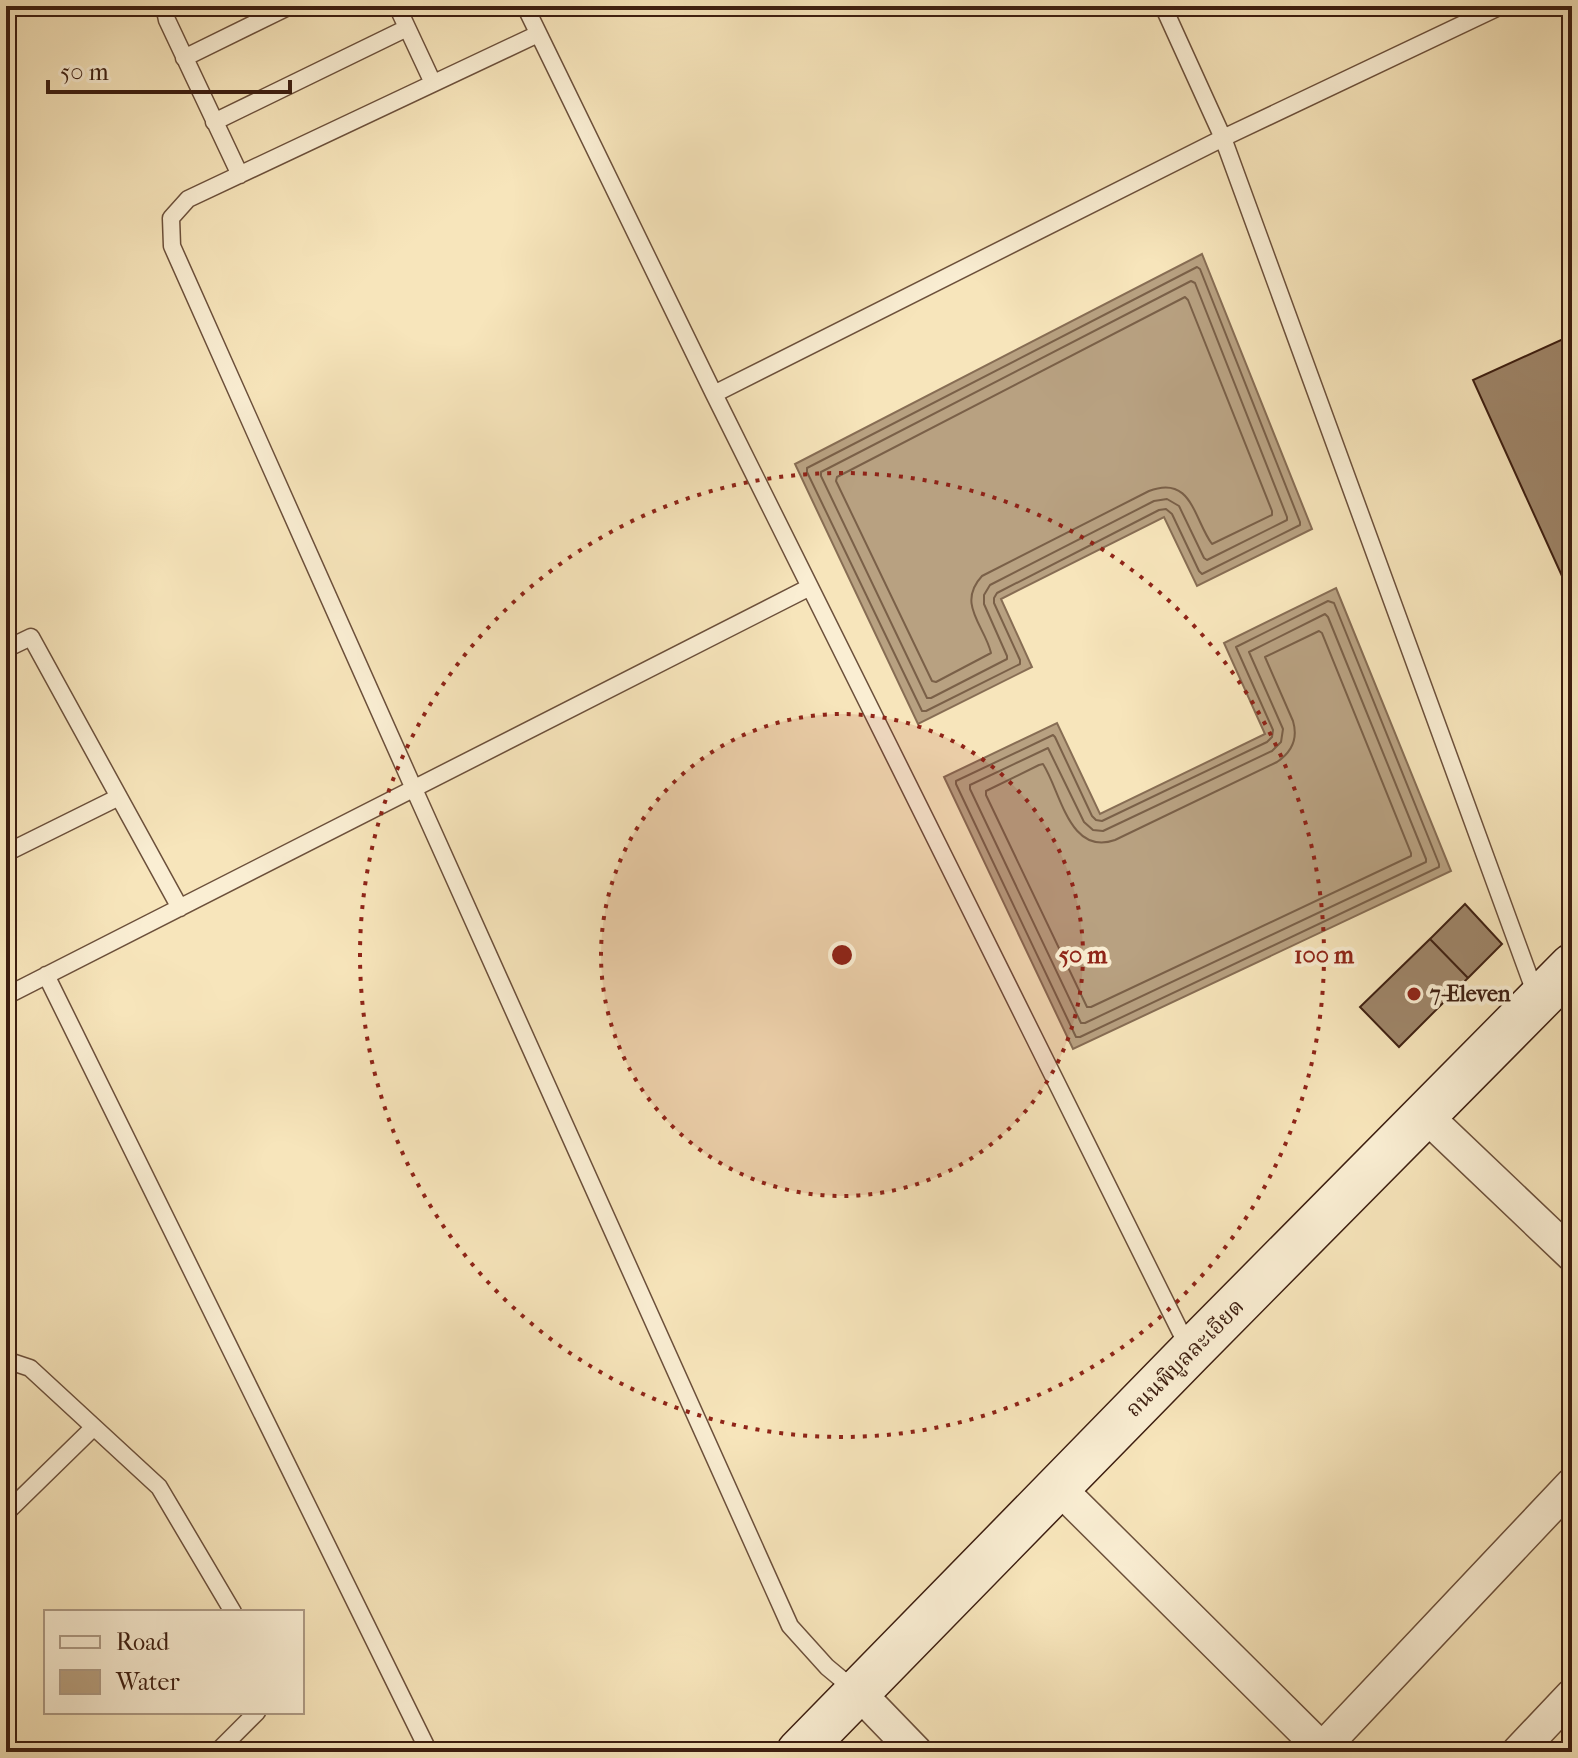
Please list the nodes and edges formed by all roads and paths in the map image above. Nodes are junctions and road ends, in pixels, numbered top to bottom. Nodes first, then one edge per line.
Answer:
1 (164, 6) edge
2 (290, 6) edge
3 (397, 6) edge
4 (525, 6) edge
5 (1163, 6) edge
6 (1501, 6) edge
7 (407, 28) junction
8 (538, 34) junction
9 (184, 58) junction
10 (433, 83) junction
11 (214, 122) junction
12 (1223, 138) junction
13 (240, 175) junction
14 (714, 394) junction
15 (810, 587) junction
16 (6, 649) edge
17 (414, 789) junction
18 (119, 797) junction
19 (6, 853) edge
20 (180, 908) junction
21 (1572, 966) edge
22 (46, 975) junction
23 (6, 996) edge
24 (1538, 1001) junction
25 (1425, 1115) junction
26 (1572, 1255) edge
27 (1190, 1352) junction
28 (6, 1360) edge
29 (94, 1427) junction
30 (1572, 1484) edge
31 (1058, 1487) junction
32 (6, 1513) edge
33 (232, 1610) edge
34 (858, 1692) junction
35 (1572, 1695) edge
36 (255, 1714) edge
37 (1320, 1750) edge
38 (217, 1752) edge
39 (429, 1752) edge
40 (799, 1752) edge
41 (916, 1752) edge
42 (1518, 1752) edge

1 - 9 lane
2 - 9 lane
3 - 7 lane
4 - 8 lane
5 - 12 lane
6 - 12 lane
7 - 10 lane
7 - 11 lane
8 - 10 lane
8 - 14 lane
9 - 11 lane
10 - 13 lane
11 - 13 lane
12 - 14 lane
12 - 24 lane
13 - 17 lane
14 - 15 lane
15 - 17 lane
15 - 27 lane
16 - 18 lane
17 - 20 lane
17 - 34 lane
18 - 19 lane
18 - 20 lane
20 - 22 lane
21 - 24 street, ถนนพิบูลละเอียด
22 - 23 lane
22 - 39 lane
24 - 25 street, ถนนพิบูลละเอียด
25 - 26 street
25 - 27 street, ถนนพิบูลละเอียด
27 - 31 street, ถนนพิบูลละเอียด
28 - 29 lane
29 - 32 lane
29 - 33 lane
30 - 37 street
31 - 34 street, ถนนพิบูลละเอียด
31 - 37 street
34 - 40 street, ถนนพิบูลละเอียด
34 - 41 street
35 - 42 street
36 - 38 lane

